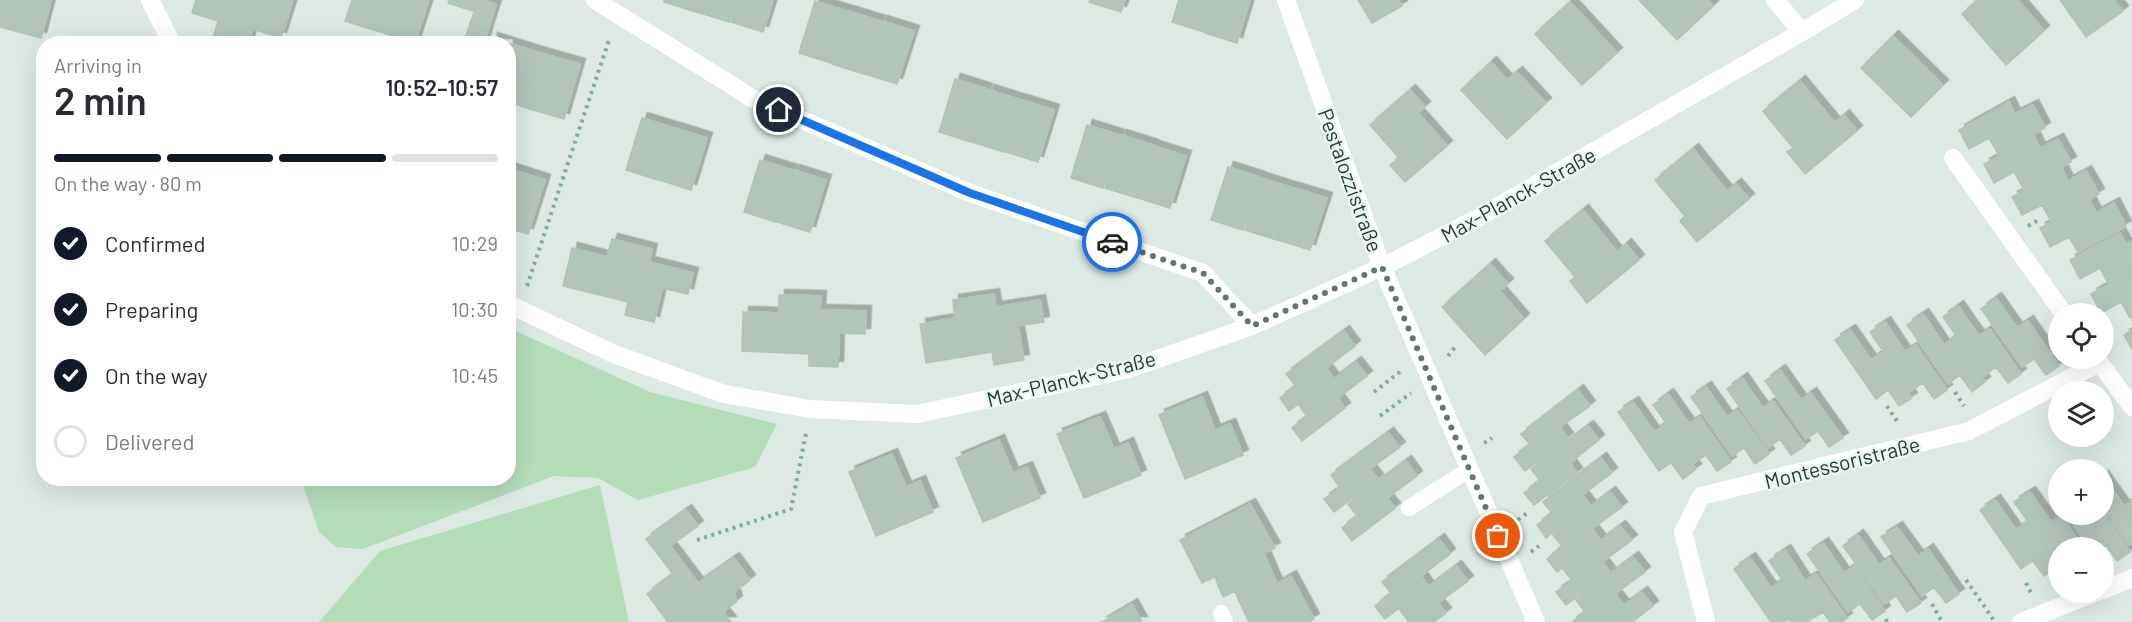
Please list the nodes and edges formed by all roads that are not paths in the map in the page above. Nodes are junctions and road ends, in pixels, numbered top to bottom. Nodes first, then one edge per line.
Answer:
1 (150, 0) edge
2 (595, 0) edge
3 (1286, 0) edge
4 (1775, 0) edge
5 (1855, 0) edge
6 (1802, 32) junction
7 (168, 36) edge
8 (1953, 158) dead end
9 (1382, 267) junction
10 (2056, 303) edge
11 (516, 308) edge
12 (1252, 326) junction
13 (2083, 369) edge
14 (2104, 369) edge
15 (2132, 407) edge
16 (1470, 469) junction
17 (1409, 508) dead end
18 (2132, 578) edge
19 (2114, 585) edge
20 (2069, 603) edge
21 (1536, 622) edge
22 (1706, 622) edge
23 (2021, 622) edge

1 - 7 street
2 - 12 street
3 - 9 street, Pestalozzistraße
4 - 6 street
5 - 6 street, Max-Planck-Straße
6 - 9 street, Max-Planck-Straße
8 - 10 street
9 - 12 street, Max-Planck-Straße
9 - 16 street, Pestalozzistraße
11 - 12 street, Max-Planck-Straße
13 - 22 street, Montessoristraße
14 - 15 street
16 - 17 lane
16 - 21 street, Pestalozzistraße
18 - 19 street
20 - 23 street

